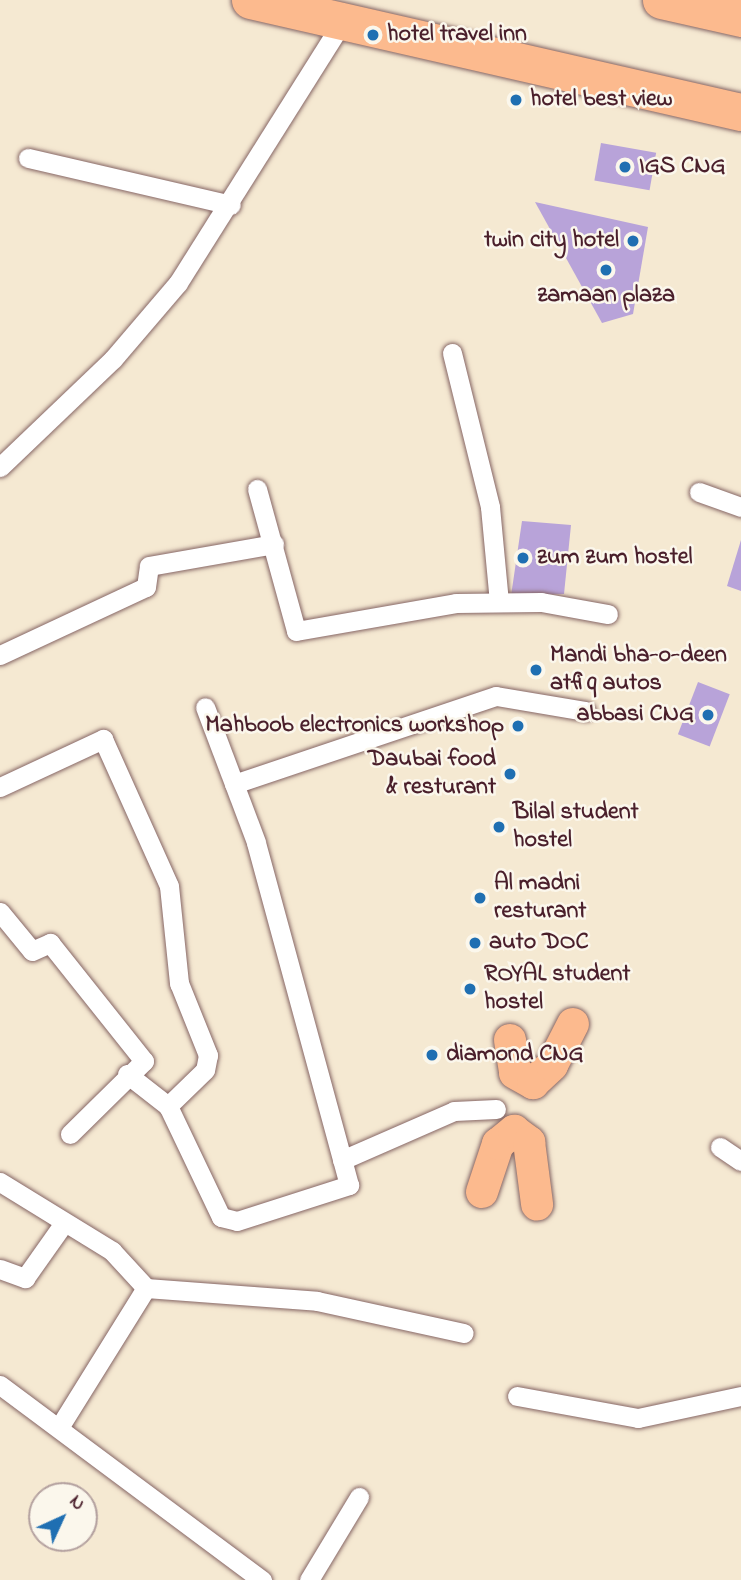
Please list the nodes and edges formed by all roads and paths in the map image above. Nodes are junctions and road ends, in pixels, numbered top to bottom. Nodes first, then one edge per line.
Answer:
1 (250, 0) edge
2 (661, 0) edge
3 (741, 18) edge
4 (344, 21) junction
5 (741, 112) edge
6 (27, 158) dead end
7 (231, 205) junction
8 (452, 353) dead end
9 (0, 467) edge
10 (257, 489) dead end
11 (699, 492) dead end
12 (741, 506) edge
13 (274, 544) junction
14 (499, 602) junction
15 (608, 614) dead end
16 (0, 655) edge
17 (205, 707) dead end
18 (586, 711) dead end
19 (234, 784) junction
20 (0, 787) edge
21 (0, 912) edge
22 (573, 1024) dead end
23 (510, 1040) dead end
24 (127, 1074) junction
25 (168, 1106) junction
26 (496, 1109) dead end
27 (69, 1134) dead end
28 (720, 1147) dead end
29 (342, 1160) junction
30 (741, 1161) edge
31 (0, 1182) edge
32 (482, 1192) dead end
33 (537, 1204) dead end
34 (64, 1223) junction
35 (0, 1269) edge
36 (146, 1288) junction
37 (464, 1333) dead end
38 (0, 1385) edge
39 (517, 1396) dead end
40 (741, 1396) edge
41 (60, 1426) junction
42 (359, 1497) dead end
43 (262, 1580) edge
44 (309, 1580) edge

1 - 4 highway
2 - 3 highway
4 - 5 highway
4 - 7 street
6 - 7 street
7 - 9 street
8 - 14 street
10 - 13 street
11 - 12 street
13 - 14 street
13 - 16 street
14 - 15 street
17 - 19 street
18 - 19 street
19 - 29 street
20 - 25 street
21 - 24 street
22 - 23 main road
24 - 25 street
24 - 27 street
25 - 29 street
26 - 29 street
28 - 30 street
31 - 34 street
32 - 33 main road
34 - 35 street
34 - 36 street
36 - 37 street
36 - 41 street
38 - 41 street
39 - 40 street
41 - 43 street
42 - 44 street

